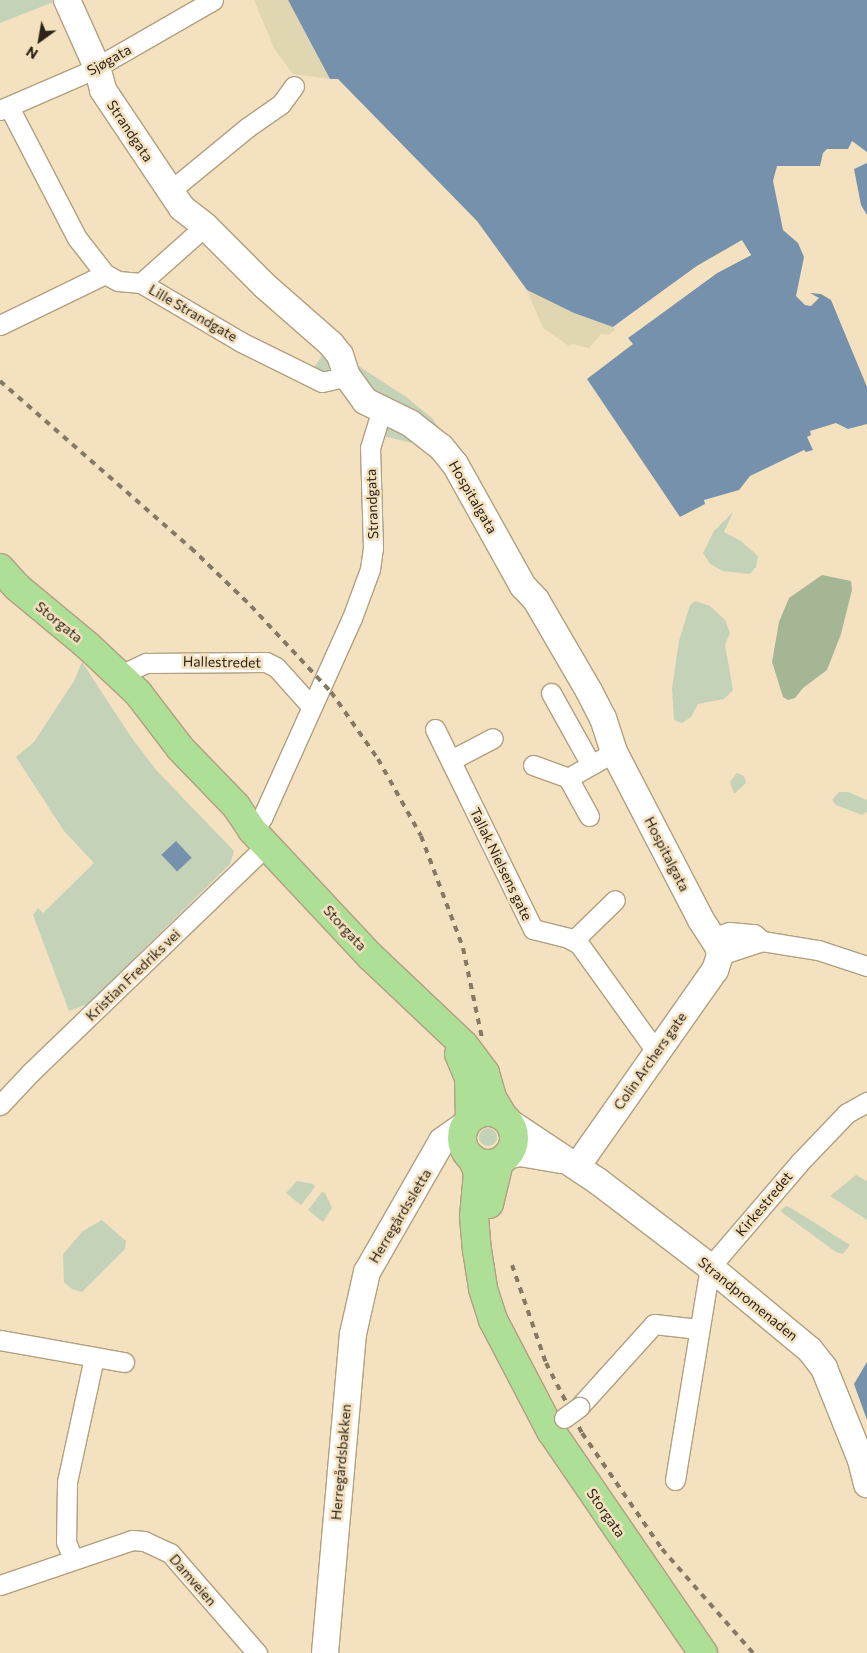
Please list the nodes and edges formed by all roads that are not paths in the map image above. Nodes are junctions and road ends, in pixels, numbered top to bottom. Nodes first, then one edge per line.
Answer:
1 (67, 0) edge
2 (213, 0) edge
3 (97, 67) junction
4 (294, 86) dead end
5 (4, 109) edge
6 (176, 187) junction
7 (205, 226) junction
8 (105, 274) junction
9 (141, 283) junction
10 (0, 325) edge
11 (334, 379) junction
12 (381, 411) junction
13 (0, 568) edge
14 (118, 676) junction
15 (551, 693) dead end
16 (311, 706) junction
17 (435, 729) dead end
18 (493, 738) dead end
19 (614, 752) junction
20 (451, 760) junction
21 (591, 764) junction
22 (533, 765) dead end
23 (568, 778) junction
24 (588, 816) dead end
25 (259, 838) junction
26 (615, 900) dead end
27 (574, 940) junction
28 (717, 946) junction
29 (867, 966) edge
30 (440, 1023) junction
31 (656, 1051) junction
32 (2, 1097) edge
33 (867, 1102) edge
34 (506, 1119) junction
35 (468, 1138) junction
36 (503, 1159) junction
37 (573, 1163) junction
38 (710, 1267) junction
39 (367, 1272) joint
40 (699, 1329) junction
41 (0, 1340) edge
42 (94, 1357) junction
43 (124, 1362) dead end
44 (518, 1368) junction
45 (567, 1415) dead end
46 (675, 1480) dead end
47 (867, 1484) edge
48 (73, 1559) junction
49 (0, 1585) edge
50 (257, 1653) edge
51 (325, 1653) edge
52 (703, 1653) edge

1 - 3 main road, Strandgata
2 - 3 street, Sjøgata
3 - 5 street, Sjøgata
3 - 6 main road, Strandgata
4 - 6 street
5 - 8 street
6 - 7 main road, Strandgata
7 - 9 street
7 - 11 main road, Strandgata
8 - 9 street, Lille Strandgate
8 - 10 street
9 - 11 street, Lille Strandgate
11 - 12 main road, Strandgata
12 - 16 street, Strandgata
12 - 19 main road, Hospitalgata
13 - 14 main road, Storgata
14 - 16 street, Hallestredet
14 - 25 main road, Storgata
15 - 21 street
16 - 25 street, Strandgata
17 - 20 street, Tallak Nielsens gate
18 - 20 street
19 - 21 street
19 - 28 main road, Hospitalgata
20 - 27 street, Tallak Nielsens gate
21 - 23 street
22 - 23 street
23 - 24 street
25 - 30 main road, Storgata
25 - 32 street, Kristian Fredriks vei
26 - 27 street
27 - 31 street
28 - 29 street
28 - 31 main road, Colin Archers gate
30 - 34 main road, Storgata
30 - 35 main road, Storgata
31 - 37 main road, Colin Archers gate
33 - 38 street, Kirkestredet
34 - 35 main road
34 - 36 main road
34 - 37 main road, Strandpromenaden
35 - 36 main road
35 - 39 main road, Herregårdssletta
35 - 44 main road, Storgata
36 - 37 main road, Strandpromenaden
36 - 44 main road, Storgata
37 - 38 main road, Strandpromenaden
38 - 40 street
38 - 47 main road, Strandpromenaden
39 - 51 main road, Herregårdsbakken
40 - 45 street
40 - 46 street
41 - 42 street
42 - 43 street
42 - 48 street
44 - 52 main road, Storgata
48 - 49 street, Damveien
48 - 50 street, Damveien

